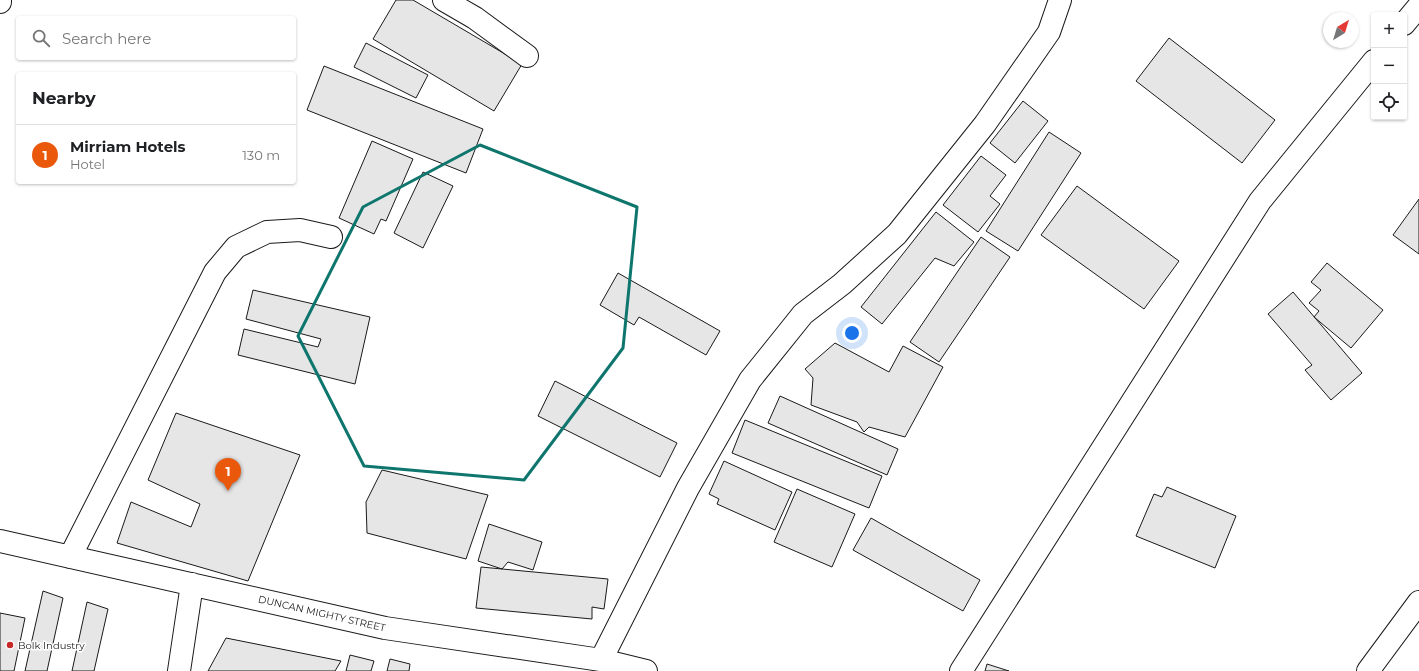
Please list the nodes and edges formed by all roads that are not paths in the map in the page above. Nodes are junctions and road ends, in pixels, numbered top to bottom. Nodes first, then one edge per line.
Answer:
1 (444, 0) edge
2 (1060, 0) edge
3 (1419, 6) edge
4 (1407, 20) edge
5 (527, 56) dead end
6 (1371, 65) edge
7 (330, 237) dead end
8 (0, 541) edge
9 (70, 557) junction
10 (192, 584) junction
11 (1419, 602) edge
12 (601, 660) junction
13 (179, 671) edge
14 (646, 671) edge
15 (961, 671) edge
16 (1368, 671) edge

1 - 5 street
2 - 12 street
3 - 4 street
6 - 15 street
7 - 9 street
8 - 9 street, DUNCAN MIGHTY STREET
9 - 10 street, DUNCAN MIGHTY STREET
10 - 12 street, DUNCAN MIGHTY STREET
10 - 13 street
11 - 16 street
12 - 14 street, DUNCAN MIGHTY STREET

